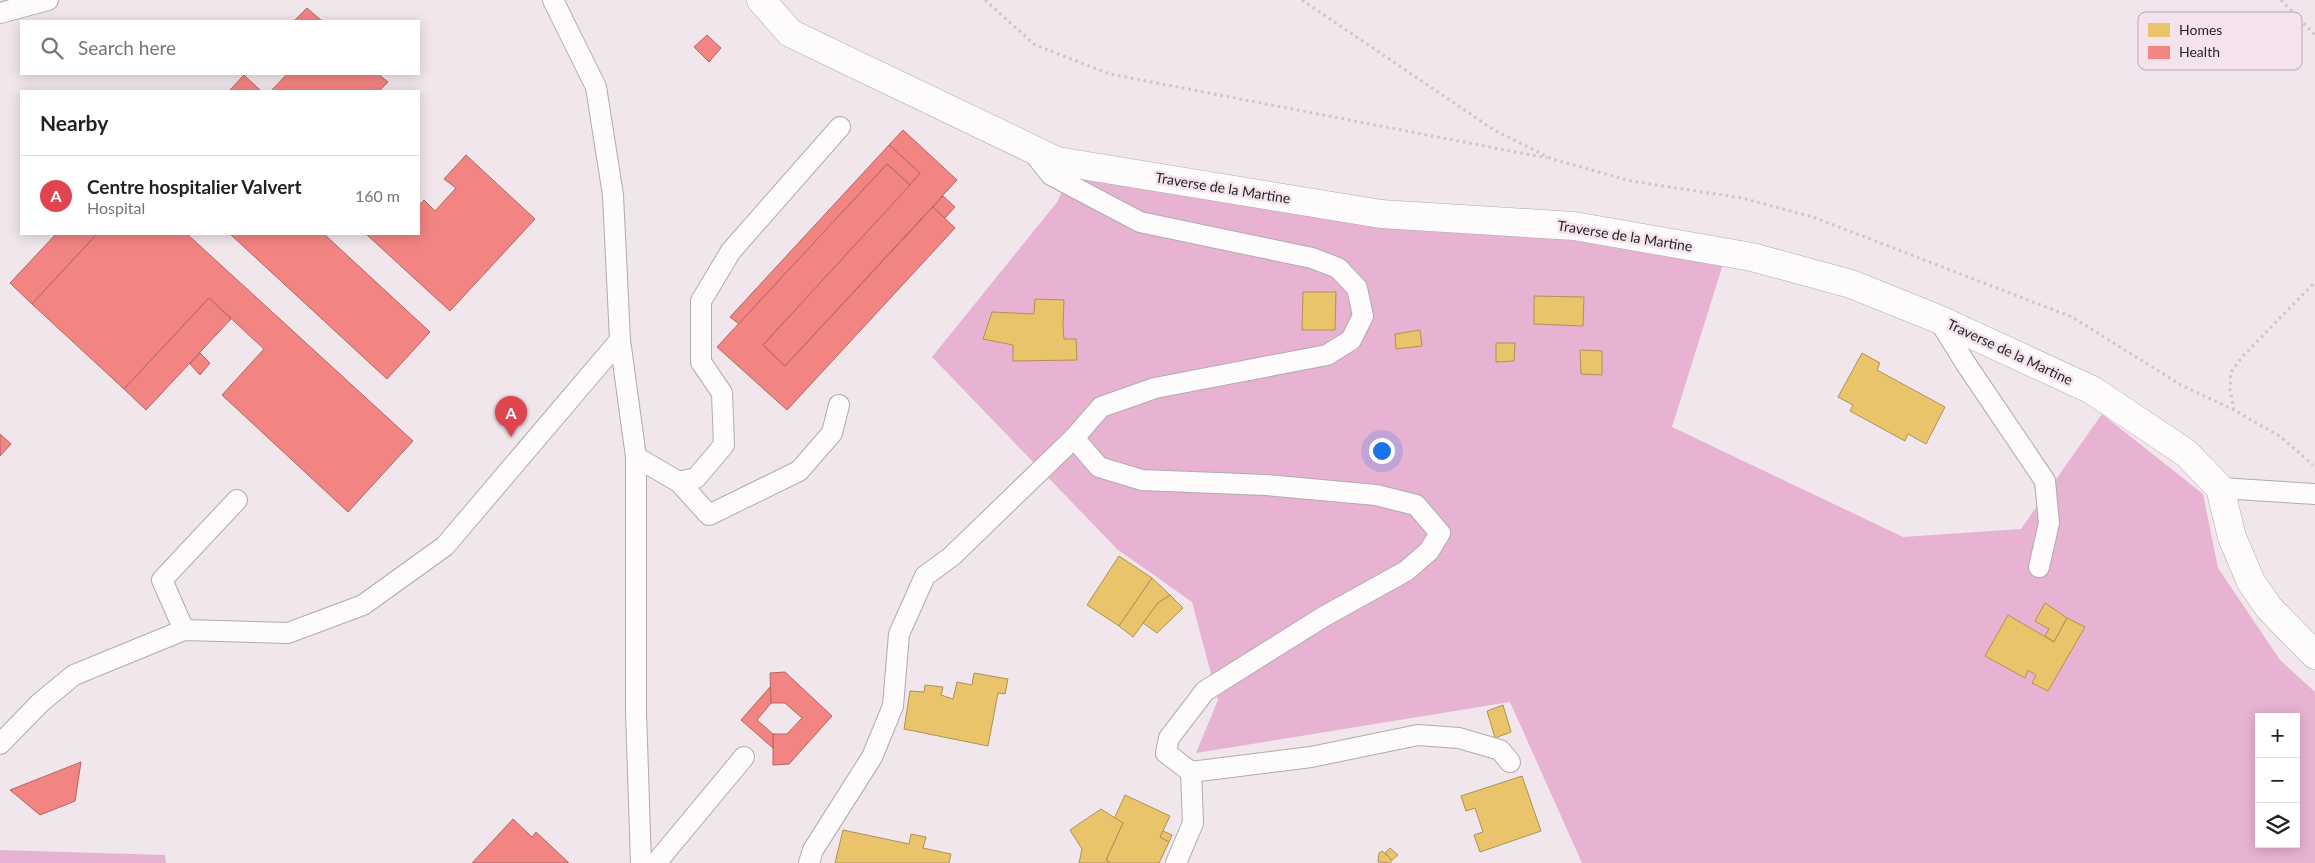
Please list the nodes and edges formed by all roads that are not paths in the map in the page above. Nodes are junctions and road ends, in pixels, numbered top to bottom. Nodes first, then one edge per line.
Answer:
1 (48, 0) edge
2 (553, 0) edge
3 (761, 0) edge
4 (0, 13) edge
5 (840, 127) dead end
6 (1031, 150) junction
7 (1938, 319) junction
8 (620, 340) junction
9 (839, 405) dead end
10 (1074, 438) junction
11 (636, 457) junction
12 (679, 482) junction
13 (2220, 488) junction
14 (2315, 494) edge
15 (237, 500) dead end
16 (2039, 567) dead end
17 (184, 630) junction
18 (2315, 655) edge
19 (0, 744) edge
20 (744, 757) dead end
21 (1510, 762) dead end
22 (1191, 772) junction
23 (641, 863) edge
24 (656, 863) edge
25 (809, 863) edge
26 (1176, 863) edge

1 - 4 lane
2 - 8 lane
3 - 6 street, Traverse de la Martine
5 - 12 lane
6 - 7 street, Traverse de la Martine
6 - 10 lane
7 - 13 street, Traverse de la Martine
7 - 16 lane
8 - 11 lane
8 - 17 lane
9 - 12 lane
10 - 22 lane
10 - 25 lane
11 - 12 lane
11 - 23 lane
13 - 14 lane
13 - 18 street
15 - 17 lane
17 - 19 lane
20 - 24 lane
21 - 22 lane
22 - 26 lane

